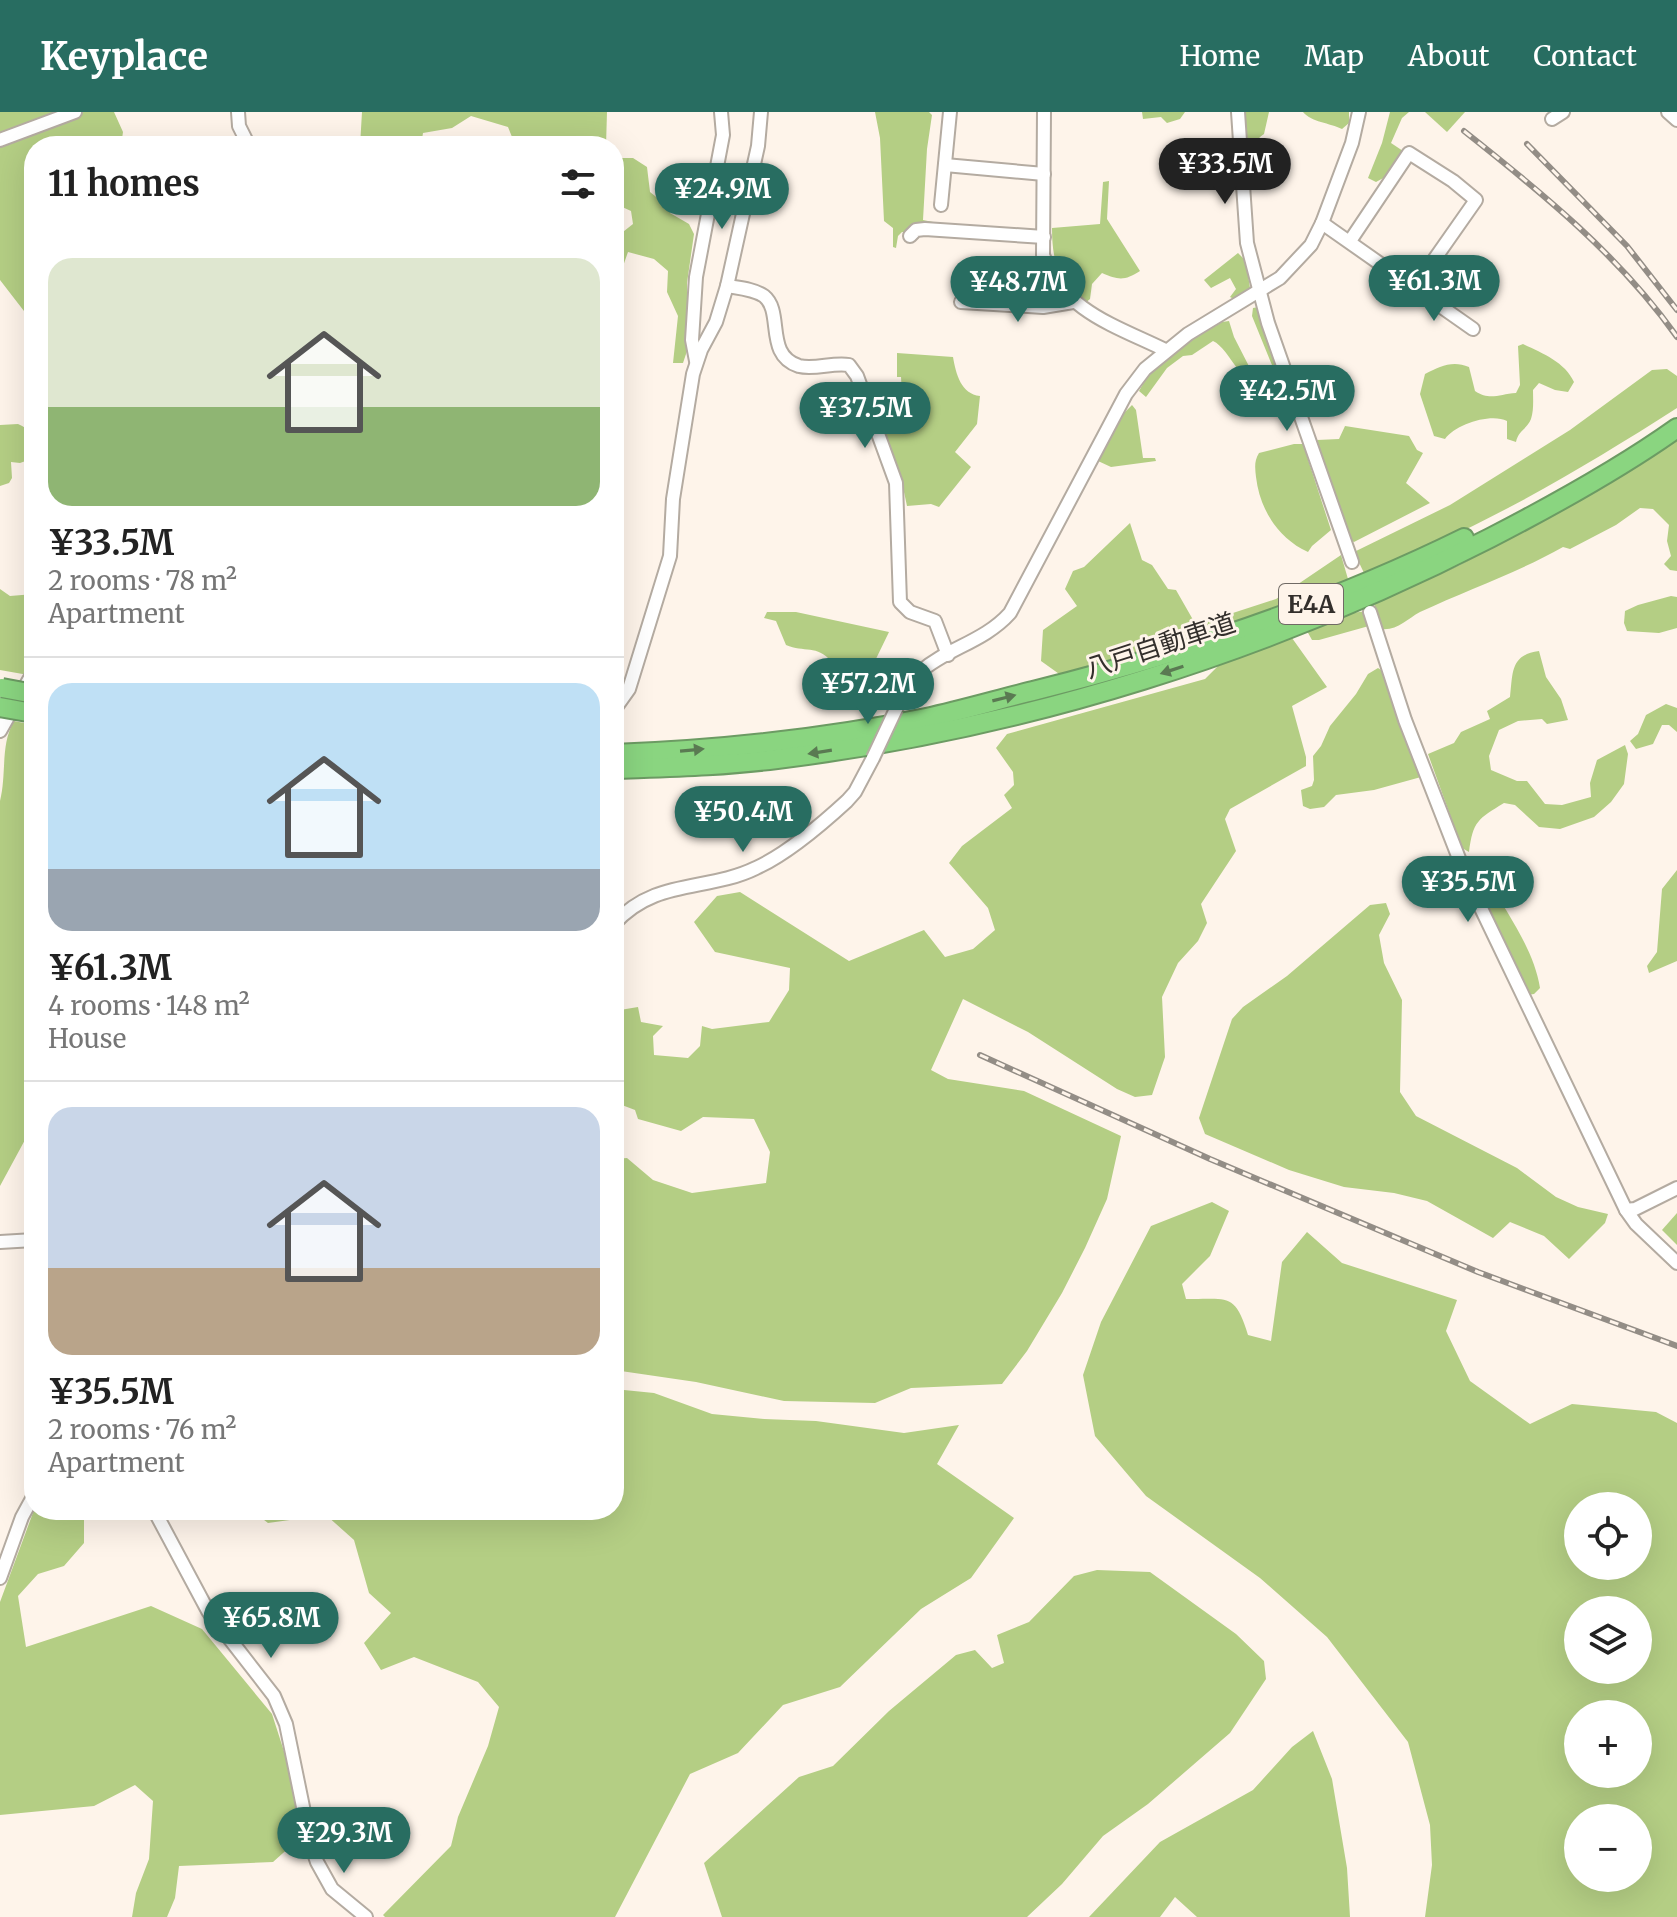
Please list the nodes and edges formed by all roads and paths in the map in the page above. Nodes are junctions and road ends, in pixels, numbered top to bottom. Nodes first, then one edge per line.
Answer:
1 (75, 112) edge
2 (238, 112) edge
3 (721, 112) edge
4 (761, 112) edge
5 (950, 112) edge
6 (1044, 112) edge
7 (1238, 112) edge
8 (1359, 112) edge
9 (1668, 112) edge
10 (1677, 120) edge
11 (244, 136) edge
12 (0, 140) edge
13 (945, 165) junction
14 (1044, 174) junction
15 (941, 205) dead end
16 (1322, 223) junction
17 (910, 236) dead end
18 (1044, 237) junction
19 (1350, 241) junction
20 (727, 286) junction
21 (1415, 287) junction
22 (1259, 293) junction
23 (961, 302) dead end
24 (1073, 302) junction
25 (1473, 329) dead end
26 (1165, 350) junction
27 (696, 361) junction
28 (1673, 424) edge
29 (1352, 562) dead end
30 (1370, 612) dead end
31 (948, 655) junction
32 (24, 689) edge
33 (1, 694) edge
34 (24, 694) edge
35 (624, 696) edge
36 (24, 707) edge
37 (0, 731) edge
38 (624, 753) edge
39 (624, 768) edge
40 (624, 914) edge
41 (1677, 1188) edge
42 (1626, 1210) junction
43 (24, 1241) edge
44 (0, 1242) edge
45 (1677, 1263) edge
46 (24, 1513) edge
47 (159, 1520) edge
48 (0, 1578) edge
49 (366, 1917) edge

1 - 12 street
2 - 11 street
3 - 27 street
4 - 20 street
5 - 13 street
6 - 14 street
7 - 22 street
8 - 16 street
9 - 10 street
13 - 14 street
13 - 15 street
14 - 18 street
16 - 19 street
16 - 22 street
17 - 18 street
18 - 24 street
19 - 21 street
19 - 21 street
20 - 27 street
20 - 31 street
21 - 25 street
22 - 26 street
22 - 29 street
23 - 24 street
24 - 26 street
26 - 31 street
27 - 35 street
38 -> 28 highway, 八戸自動車道 / E4A
28 -> 39 highway, 八戸自動車道 / E4A
30 - 42 street
31 - 40 street, bridge
32 - 37 street
33 - 34 highway, bridge
33 - 36 highway, bridge
41 - 42 street
42 - 45 street
43 - 44 street
46 - 48 street
47 - 49 street

